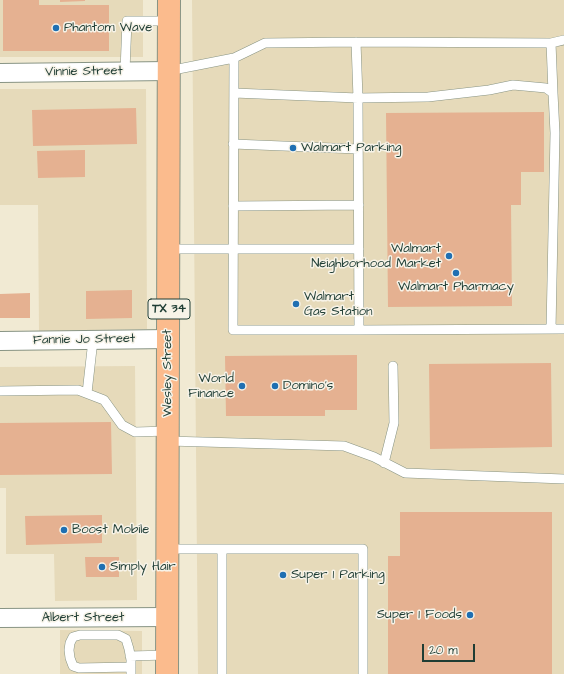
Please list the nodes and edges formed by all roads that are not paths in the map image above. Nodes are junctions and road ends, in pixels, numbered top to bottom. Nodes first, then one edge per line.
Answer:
1 (169, 0) edge
2 (169, 21) junction
3 (564, 40) edge
4 (356, 42) junction
5 (551, 43) junction
6 (234, 58) junction
7 (125, 71) junction
8 (168, 71) junction
9 (0, 73) edge
10 (234, 93) junction
11 (553, 93) junction
12 (358, 98) junction
13 (233, 144) junction
14 (358, 149) junction
15 (358, 205) junction
16 (233, 206) junction
17 (169, 249) junction
18 (233, 249) junction
19 (358, 249) junction
20 (551, 329) junction
21 (564, 329) edge
22 (359, 330) junction
23 (169, 339) junction
24 (93, 340) junction
25 (0, 341) edge
26 (393, 366) dead end
27 (0, 391) edge
28 (87, 393) junction
29 (168, 436) junction
30 (384, 463) junction
31 (564, 479) edge
32 (167, 549) junction
33 (222, 549) junction
34 (167, 617) junction
35 (0, 618) edge
36 (101, 626) junction
37 (130, 656) junction
38 (167, 665) edge
39 (131, 670) edge
40 (222, 674) edge
41 (363, 674) edge

1 - 2 main road, Wesley Street / TX 34
2 - 7 lane
2 - 8 main road, Wesley Street / TX 34
3 - 5 lane
4 - 5 lane
4 - 6 lane
4 - 12 lane
5 - 11 lane
6 - 8 lane
6 - 10 lane
7 - 8 street, Vinnie Street
7 - 9 street, Vinnie Street
8 - 17 main road, Wesley Street / TX 34
10 - 12 lane
10 - 13 lane
11 - 12 lane
11 - 20 lane
12 - 14 lane
13 - 14 lane
13 - 16 lane
14 - 15 lane
15 - 16 lane
15 - 19 lane
16 - 18 lane
17 - 18 lane
17 - 23 main road, Wesley Street / TX 34
18 - 19 lane
18 - 22 lane
19 - 22 lane
20 - 21 lane
20 - 22 lane
23 - 24 street, Fannie Jo Street
23 - 29 main road, Wesley Street / TX 34
24 - 25 street, Fannie Jo Street
24 - 28 lane
26 - 30 lane
27 - 28 lane
28 - 29 lane
29 - 30 lane
29 - 32 main road, Wesley Street / TX 34
30 - 31 lane
32 - 33 lane
32 - 34 main road, Wesley Street / TX 34
33 - 40 lane
33 - 41 lane
34 - 36 street, Albert Street
34 - 38 main road, Wesley Street / TX 34
35 - 36 street, Albert Street
36 - 37 lane
36 - 39 lane
37 - 38 lane
37 - 39 lane

